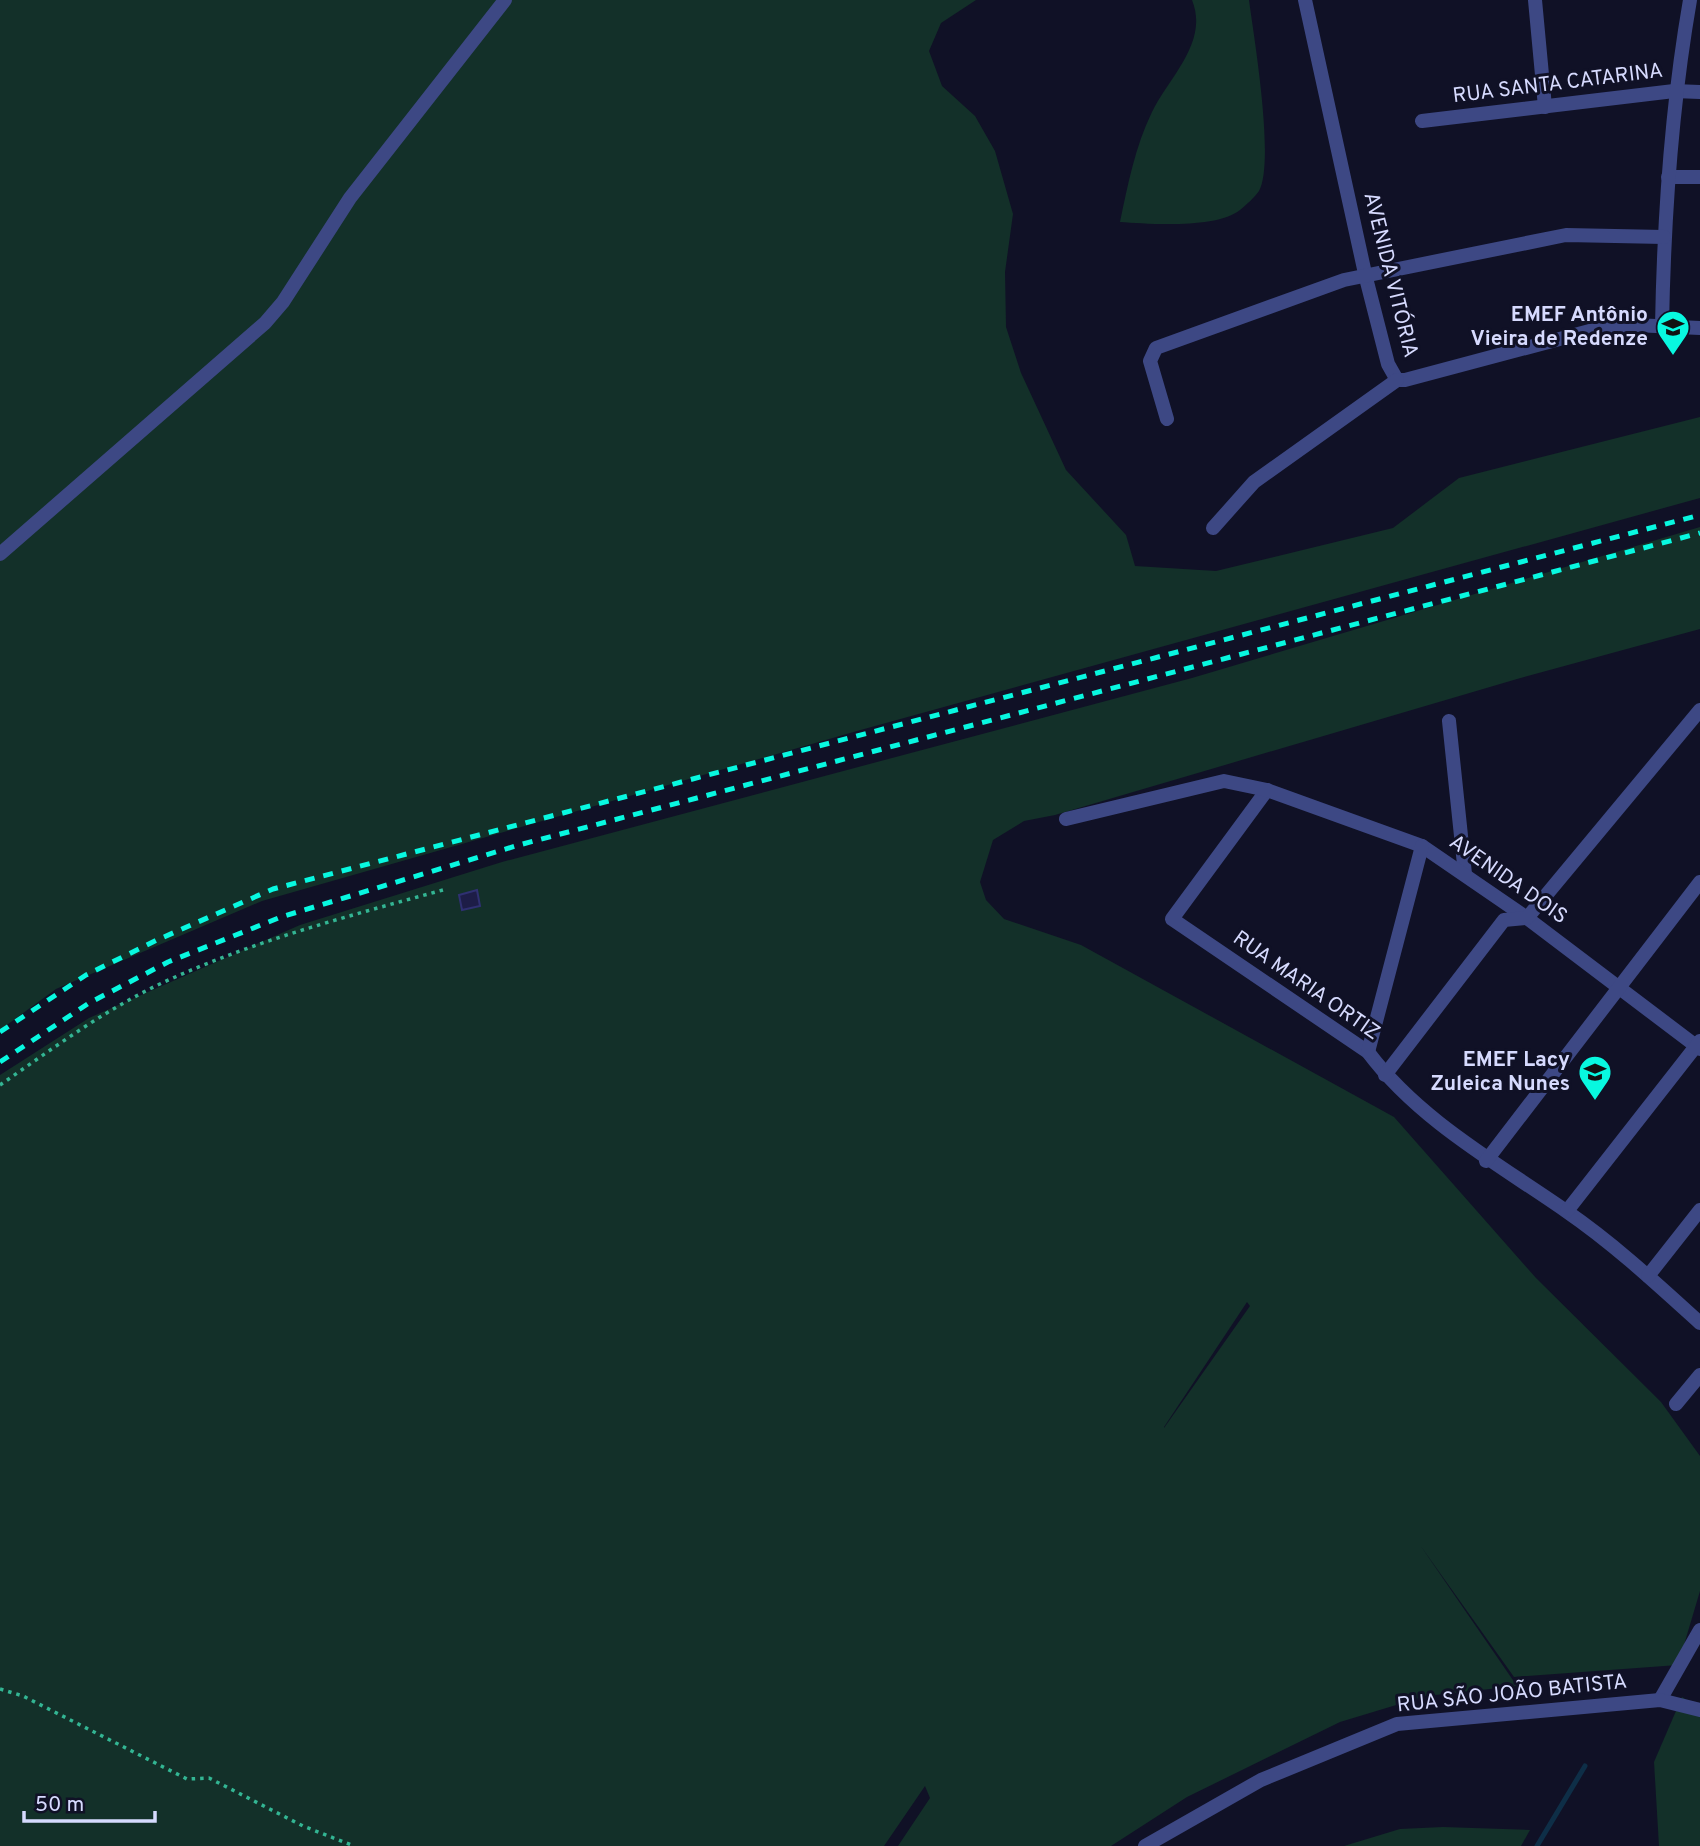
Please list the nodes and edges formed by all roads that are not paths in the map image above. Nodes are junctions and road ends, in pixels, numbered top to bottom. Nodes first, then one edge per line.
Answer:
1 (505, 0) edge
2 (1304, 0) edge
3 (1535, 0) edge
4 (1690, 0) edge
5 (1674, 91) junction
6 (1700, 92) edge
7 (1545, 107) junction
8 (1422, 121) dead end
9 (1668, 177) junction
10 (1700, 177) edge
11 (1664, 237) junction
12 (1366, 278) junction
13 (1662, 327) junction
14 (1700, 328) edge
15 (1397, 380) junction
16 (1167, 419) dead end
17 (1213, 528) dead end
18 (0, 554) edge
19 (1699, 712) edge
20 (1449, 720) dead end
21 (1268, 790) junction
22 (1066, 819) dead end
23 (1422, 846) junction
24 (1465, 874) junction
25 (1700, 881) edge
26 (1527, 918) junction
27 (1617, 987) junction
28 (1699, 1045) edge
29 (1368, 1052) junction
30 (1385, 1074) junction
31 (1486, 1161) junction
32 (1700, 1210) edge
33 (1567, 1211) junction
34 (1648, 1276) junction
35 (1700, 1323) edge
36 (1700, 1375) edge
37 (1676, 1404) dead end
38 (1700, 1630) edge
39 (1660, 1699) junction
40 (1700, 1710) edge
41 (1145, 1846) edge

1 - 18 street
2 - 12 street, AVENIDA VITÓRIA
3 - 7 street
4 - 5 street
5 - 6 street, RUA SANTA CATARINA
5 - 7 street, RUA SANTA CATARINA
5 - 9 street
7 - 8 street, RUA SANTA CATARINA
9 - 10 street
9 - 11 street
11 - 12 street
11 - 13 street
12 - 15 street, AVENIDA VITÓRIA
12 - 16 street
13 - 14 street, AVENIDA VITÓRIA
13 - 15 street, AVENIDA VITÓRIA
15 - 17 street
19 - 26 street
20 - 24 street
21 - 22 street, AVENIDA DOIS
21 - 23 street, AVENIDA DOIS
21 - 29 street, RUA MARIA ORTIZ
23 - 24 street, AVENIDA DOIS
23 - 29 street
24 - 26 street, AVENIDA DOIS
25 - 27 street
26 - 27 street, AVENIDA DOIS
26 - 30 street
27 - 28 street, AVENIDA DOIS
27 - 31 street
28 - 33 street
29 - 30 street, RUA MARIA ORTIZ
30 - 31 street, RUA MARIA ORTIZ
31 - 33 street, RUA MARIA ORTIZ
32 - 34 street
33 - 34 street, RUA MARIA ORTIZ
34 - 35 street, RUA MARIA ORTIZ
36 - 37 street
38 - 39 street
39 - 40 street
39 - 41 street, RUA SÃO JOÃO BATISTA

